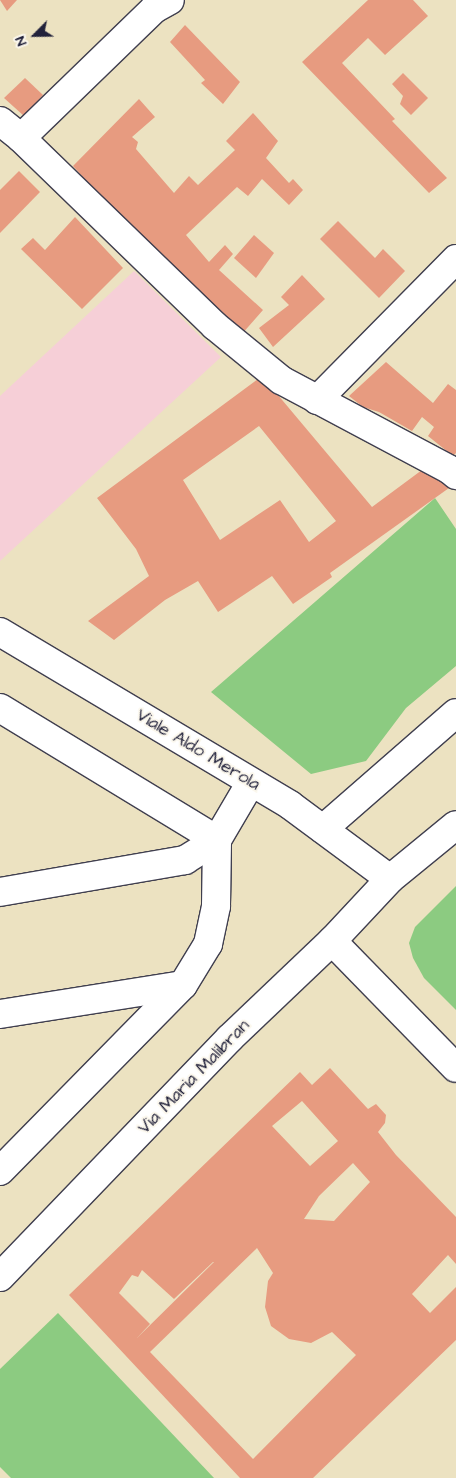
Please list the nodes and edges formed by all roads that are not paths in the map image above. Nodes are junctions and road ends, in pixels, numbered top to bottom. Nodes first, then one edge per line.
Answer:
1 (170, 0) edge
2 (0, 121) edge
3 (21, 138) junction
4 (456, 259) edge
5 (317, 400) junction
6 (456, 475) edge
7 (0, 632) edge
8 (0, 708) edge
9 (456, 713) edge
10 (251, 782) junction
11 (456, 825) edge
12 (323, 829) junction
13 (217, 840) junction
14 (390, 879) junction
15 (0, 892) edge
16 (332, 941) junction
17 (183, 985) junction
18 (0, 1014) edge
19 (456, 1068) edge
20 (0, 1171) edge
21 (0, 1277) edge

1 - 3 street
2 - 3 street
3 - 5 street
4 - 5 street
5 - 6 street
7 - 10 street, Viale Aldo Merola
8 - 13 street
9 - 12 street
10 - 12 street, Viale Aldo Merola
10 - 13 street
11 - 14 street, Via Maria Malibran
12 - 14 street, Viale Aldo Merola
13 - 15 street
13 - 17 street
14 - 16 street, Via Maria Malibran
16 - 19 street
16 - 21 street, Via Maria Malibran
17 - 18 street
17 - 20 street

